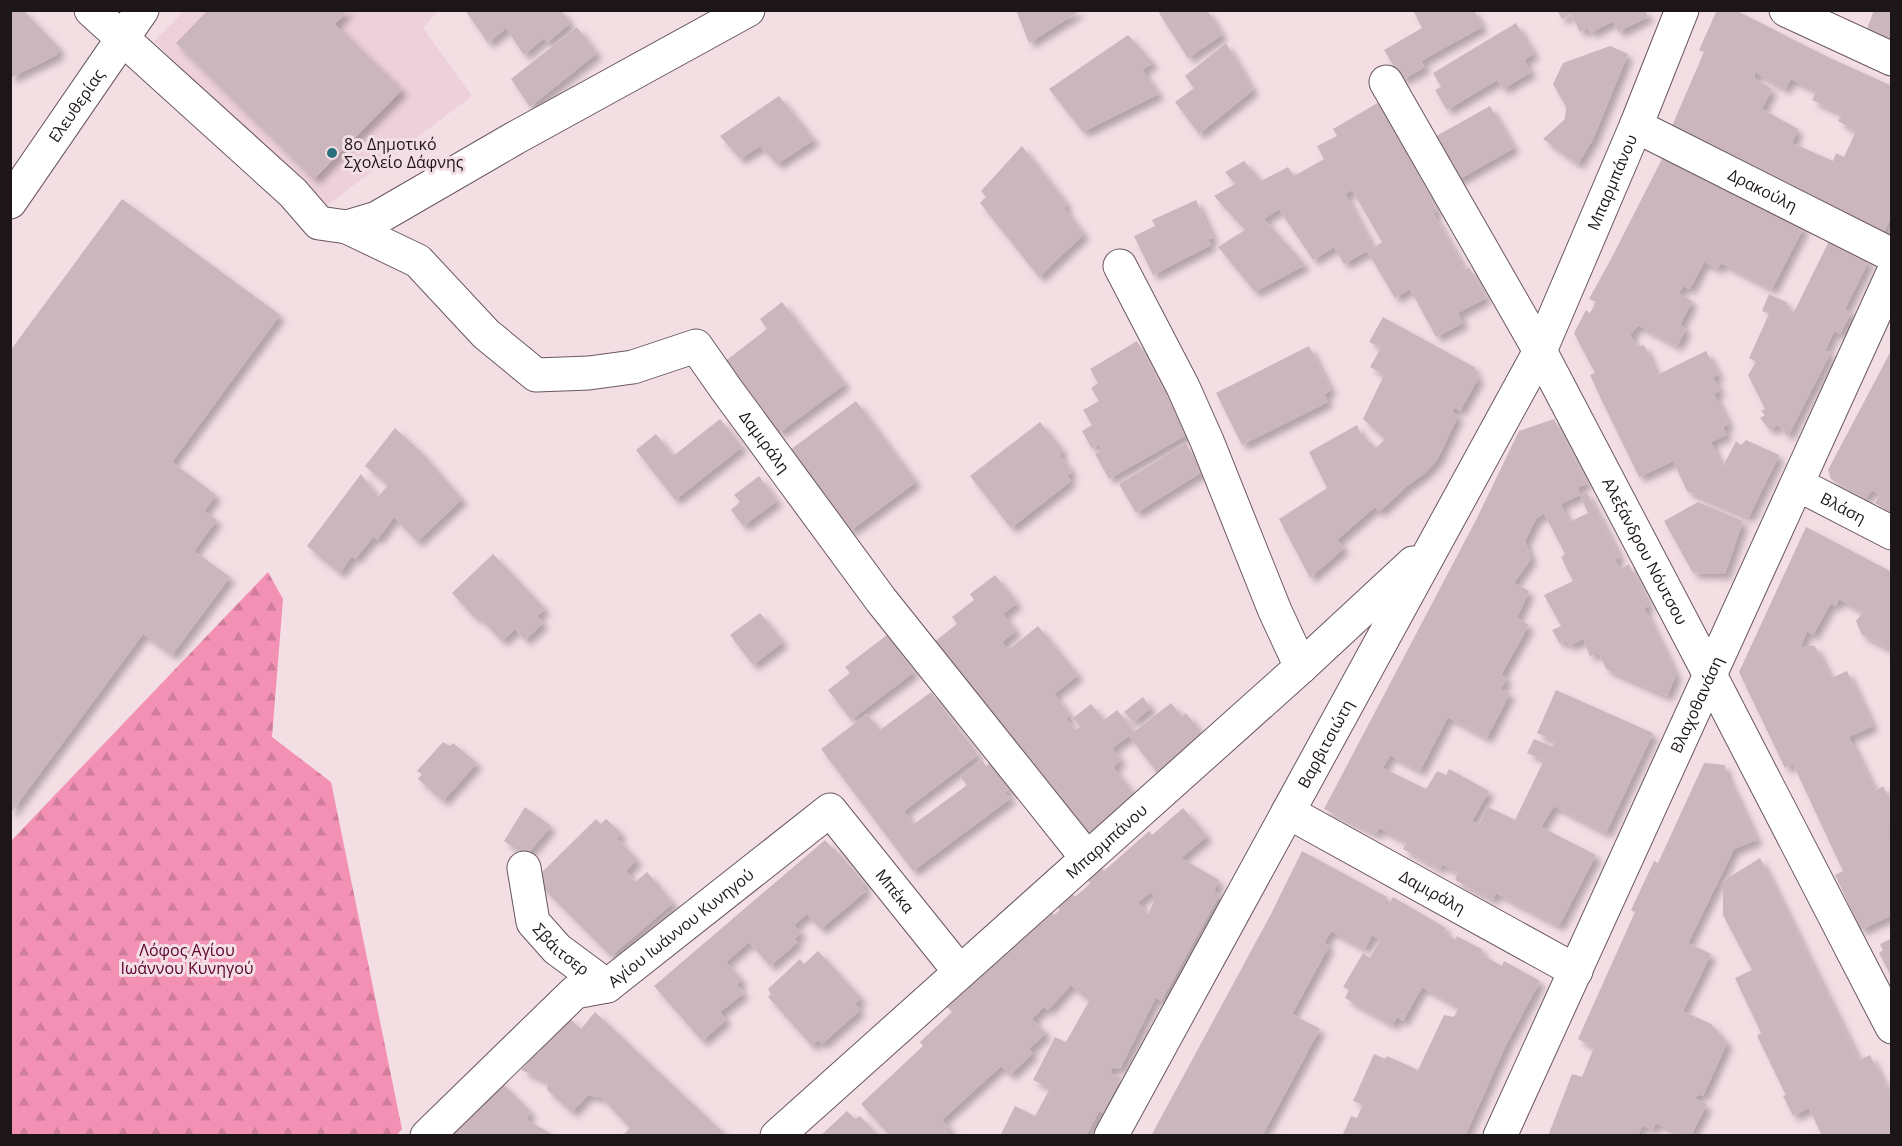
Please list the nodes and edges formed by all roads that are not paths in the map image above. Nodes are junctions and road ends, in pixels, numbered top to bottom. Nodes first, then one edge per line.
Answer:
1 (92, 10) edge
2 (142, 10) edge
3 (748, 10) edge
4 (1786, 10) edge
5 (1675, 15) edge
6 (122, 38) junction
7 (1892, 59) edge
8 (1386, 82) dead end
9 (1636, 126) junction
10 (10, 202) edge
11 (347, 227) junction
12 (1892, 255) edge
13 (1119, 266) dead end
14 (1892, 275) edge
15 (1540, 351) junction
16 (1797, 484) junction
17 (1892, 533) edge
18 (1434, 543) junction
19 (1301, 667) junction
20 (1710, 675) junction
21 (830, 810) joint
22 (1288, 812) junction
23 (1087, 858) junction
24 (524, 868) dead end
25 (1576, 971) junction
26 (960, 972) junction
27 (607, 986) junction
28 (1892, 1027) edge
29 (427, 1136) edge
30 (777, 1136) edge
31 (1111, 1136) edge
32 (1500, 1136) edge

1 - 6 street
2 - 6 street, Ελευθερίας
3 - 11 street
4 - 7 street
5 - 9 street, Μπαρμπάνου
6 - 10 street, Ελευθερίας
6 - 11 street
8 - 15 street, Αλεξάνδρου Νόυτσου
9 - 12 street, Δρακούλη
9 - 15 street, Μπαρμπάνου
11 - 23 street, Δαμιράλη
13 - 19 street
14 - 16 street, Βλαχοθανάση
15 - 18 street, Βαρβιτσιώτη
15 - 20 street, Αλεξάνδρου Νόυτσου
16 - 17 street, Βλάση
16 - 20 street, Βλαχοθανάση
18 - 19 street, Μπαρμπάνου
18 - 22 street, Βαρβιτσιώτη
19 - 23 street, Μπαρμπάνου
20 - 25 street, Βλαχοθανάση
20 - 28 street, Αλεξάνδρου Νόυτσου
21 - 26 street, Μπέκα
21 - 27 street, Αγίου Ιωάννου Κυνηγού
22 - 25 street, Δαμιράλη
22 - 31 street, Βαρβιτσιώτη
23 - 26 street, Μπαρμπάνου
24 - 27 street, Σβάιτσερ
25 - 32 street, Βλαχοθανάση
26 - 30 street, Μπαρμπάνου
27 - 29 street, Αγίου Ιωάννου Κυνηγού

